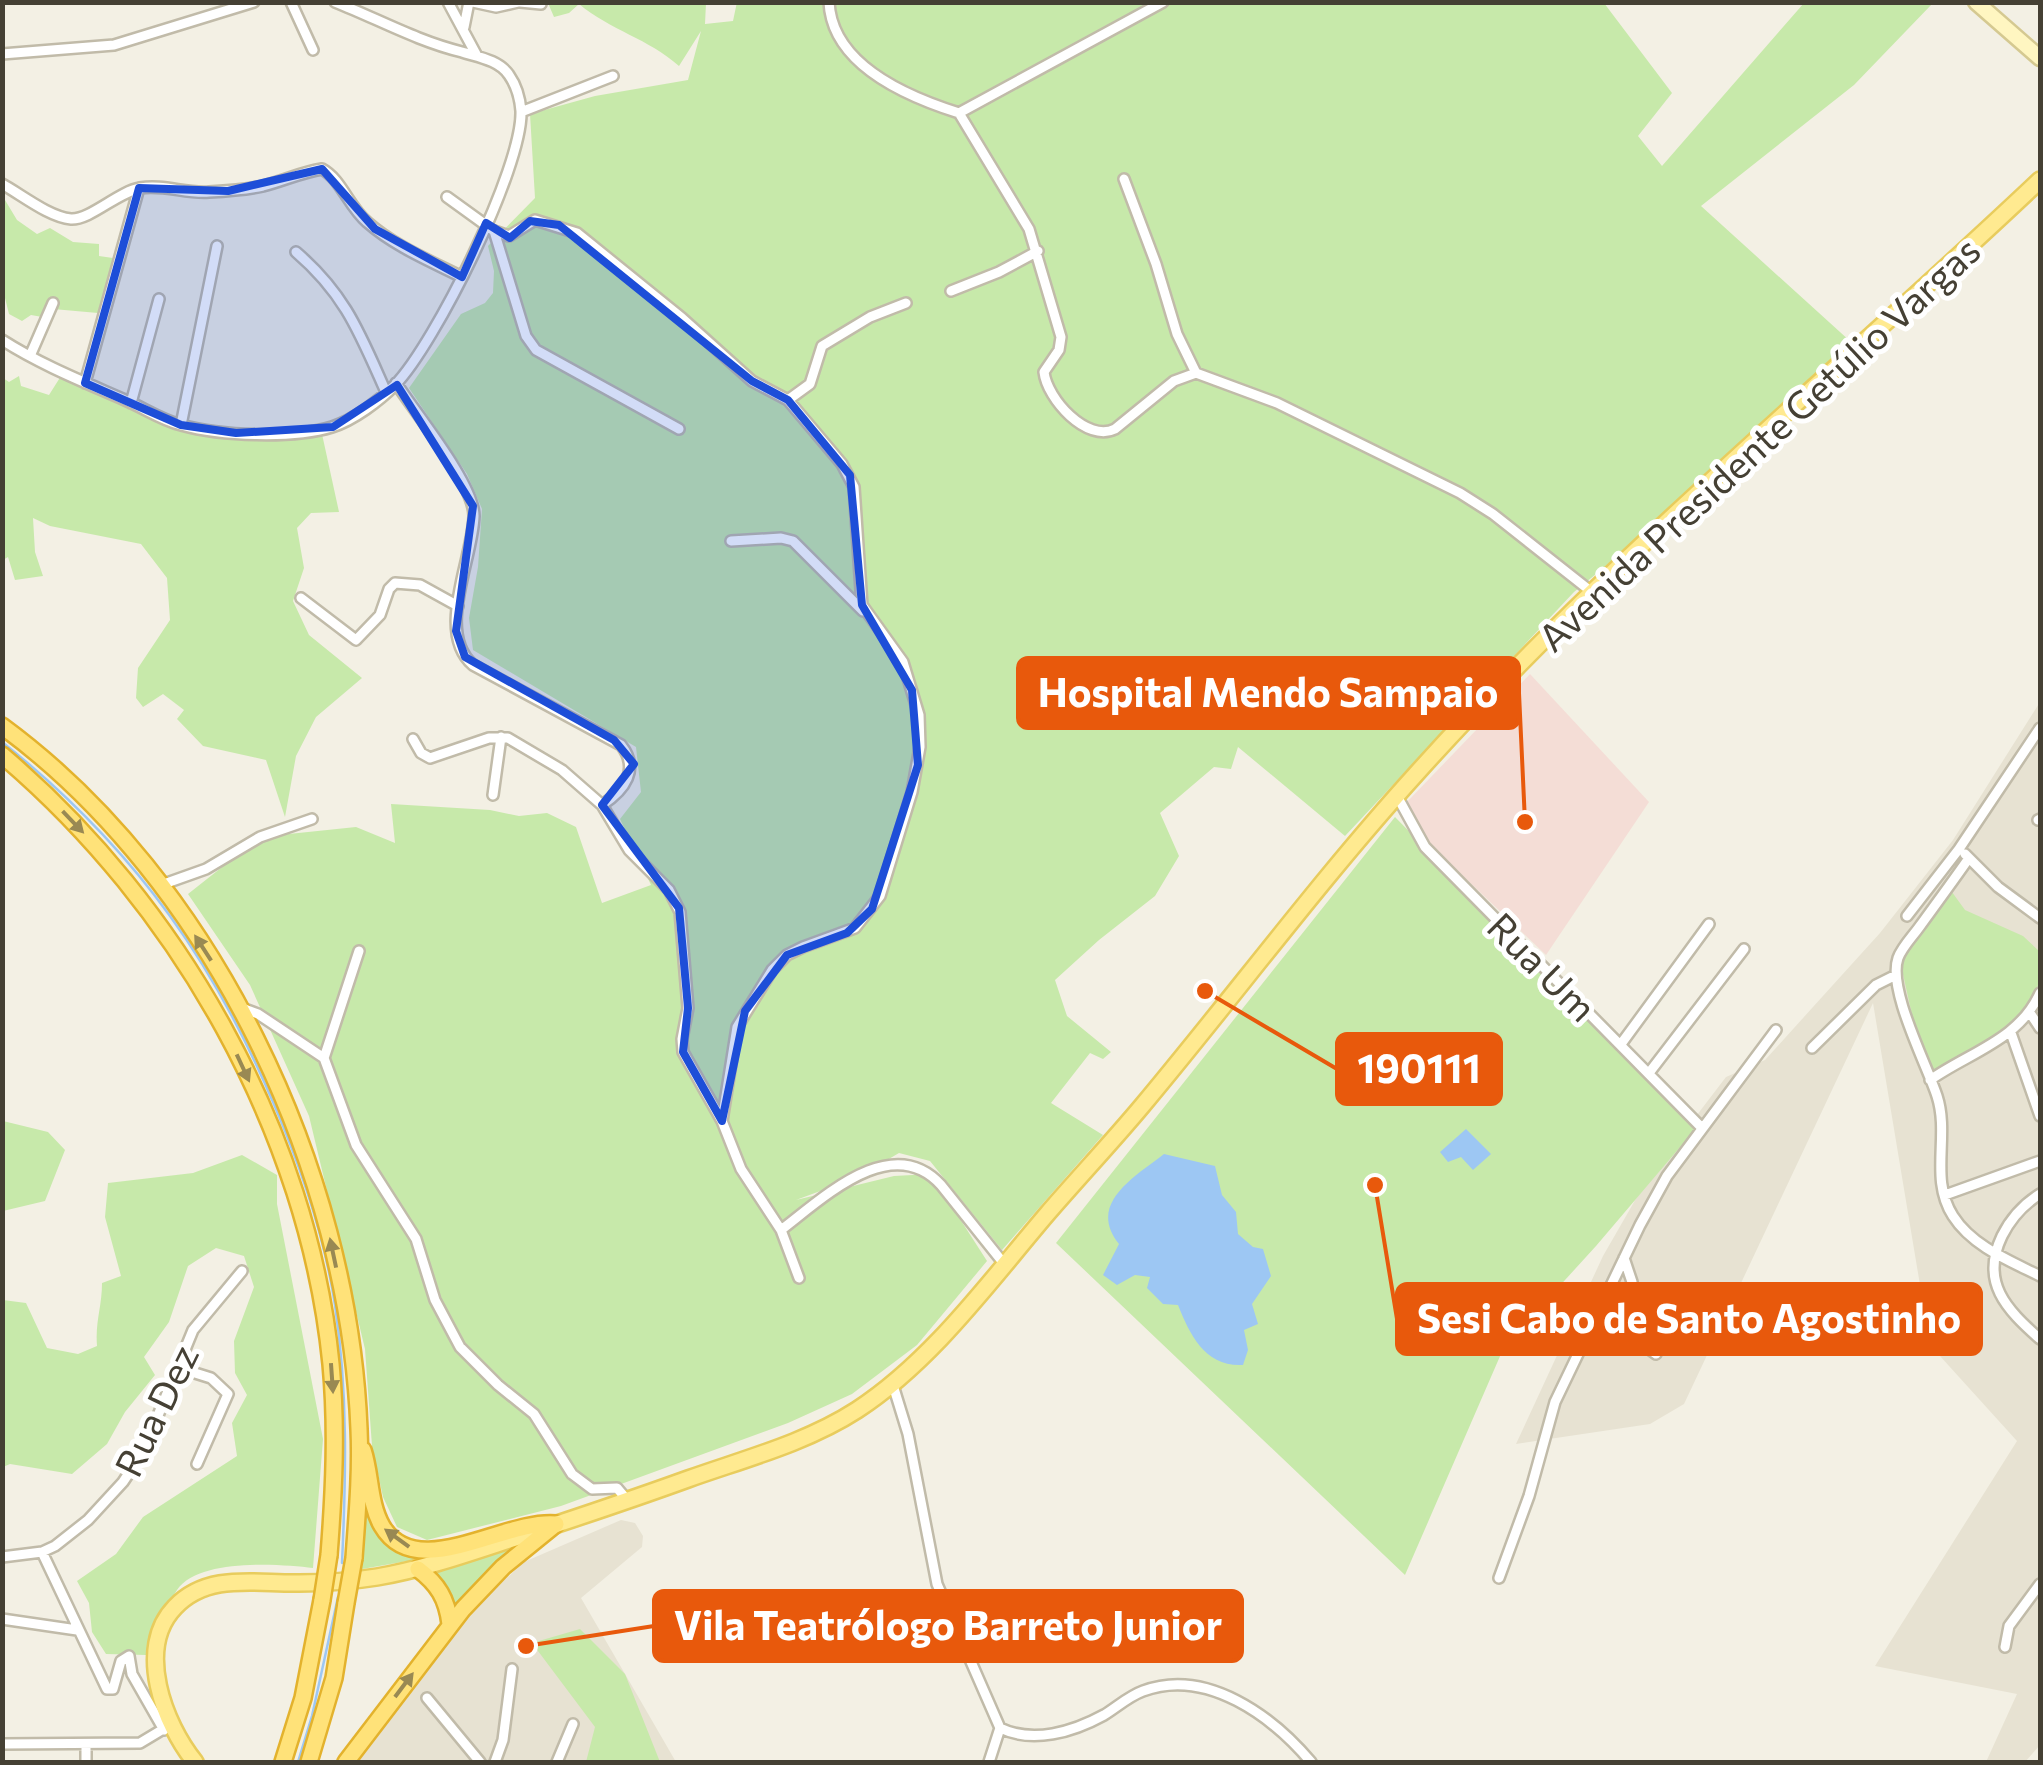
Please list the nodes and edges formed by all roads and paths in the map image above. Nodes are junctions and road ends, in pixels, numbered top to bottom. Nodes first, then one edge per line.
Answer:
1 (254, 2) edge
2 (291, 2) edge
3 (335, 2) edge
4 (448, 2) edge
5 (471, 2) edge
6 (519, 2) edge
7 (829, 2) edge
8 (1164, 2) edge
9 (1976, 2) edge
10 (541, 4) edge
11 (464, 28) junction
12 (313, 50) dead end
13 (2, 54) edge
14 (477, 56) junction
15 (2040, 58) edge
16 (612, 76) dead end
17 (521, 112) junction
18 (959, 114) junction
19 (1124, 179) dead end
20 (2040, 180) edge
21 (2, 184) edge
22 (138, 188) junction
23 (447, 197) dead end
24 (486, 223) junction
25 (494, 231) junction
26 (217, 246) dead end
27 (1038, 251) junction
28 (296, 252) dead end
29 (462, 277) junction
30 (951, 290) dead end
31 (159, 299) dead end
32 (53, 303) dead end
33 (906, 303) dead end
34 (2, 340) edge
35 (30, 356) junction
36 (1196, 373) junction
37 (85, 382) junction
38 (396, 383) junction
39 (386, 392) junction
40 (788, 400) junction
41 (131, 402) junction
42 (181, 425) junction
43 (679, 429) dead end
44 (731, 541) dead end
45 (1593, 593) junction
46 (301, 598) dead end
47 (458, 606) junction
48 (865, 612) junction
49 (2, 726) edge
50 (2040, 728) edge
51 (502, 737) junction
52 (412, 739) dead end
53 (2, 754) edge
54 (494, 795) dead end
55 (1397, 796) junction
56 (602, 805) junction
57 (312, 820) dead end
58 (1960, 849) junction
59 (1968, 858) junction
60 (161, 884) junction
61 (1907, 916) dead end
62 (2040, 918) edge
63 (1709, 924) dead end
64 (1744, 949) dead end
65 (359, 951) dead end
66 (1896, 975) junction
67 (2040, 993) edge
68 (240, 1008) junction
69 (2030, 1013) junction
70 (2040, 1028) edge
71 (1776, 1030) dead end
72 (2011, 1034) junction
73 (1621, 1044) junction
74 (1812, 1048) dead end
75 (324, 1058) junction
76 (1649, 1073) junction
77 (1930, 1080) junction
78 (2040, 1116) edge
79 (722, 1120) junction
80 (1701, 1127) junction
81 (2040, 1161) edge
82 (2040, 1194) edge
83 (1945, 1195) junction
84 (781, 1230) junction
85 (1994, 1253) junction
86 (1624, 1258) junction
87 (1004, 1265) junction
88 (242, 1271) dead end
89 (2040, 1276) edge
90 (799, 1278) dead end
91 (2040, 1338) edge
92 (1656, 1354) dead end
93 (179, 1368) junction
94 (892, 1382) junction
95 (359, 1435) junction
96 (197, 1464) dead end
97 (628, 1501) junction
98 (556, 1524) junction
99 (42, 1552) junction
100 (2, 1557) edge
101 (418, 1569) junction
102 (1500, 1578) dead end
103 (2040, 1588) edge
104 (2, 1619) edge
105 (450, 1624) junction
106 (78, 1630) junction
107 (2005, 1647) dead end
108 (512, 1669) dead end
109 (428, 1698) dead end
110 (573, 1724) dead end
111 (167, 1726) junction
112 (1000, 1728) junction
113 (2, 1744) edge
114 (86, 1744) junction
115 (188, 1758) edge
116 (86, 1762) edge
117 (283, 1762) edge
118 (309, 1762) edge
119 (346, 1762) edge
120 (480, 1762) edge
121 (495, 1762) edge
122 (556, 1762) edge
123 (988, 1762) edge
124 (1311, 1762) edge

1 - 13 street
2 - 12 street
3 - 14 street
4 - 11 street
5 - 6 street
5 - 11 street
6 - 10 street
7 - 18 street
8 - 18 street
9 - 15 main road
11 - 14 street
14 - 17 street
16 - 17 street
17 - 24 street
18 - 27 street
19 - 36 street
20 - 45 main road, Avenida Presidente Getúlio Vargas
21 - 22 street
22 - 29 street
22 - 37 street
23 - 24 street
24 - 25 street
24 - 29 street
25 - 40 street
25 - 43 street
26 - 42 street
27 - 30 street
27 - 36 street
28 - 39 street
29 - 38 street
31 - 41 street
32 - 35 street
33 - 40 street
34 - 35 street
35 - 37 street
36 - 45 street
37 - 41 street
38 - 39 street
38 - 47 street
39 - 42 street
40 - 48 street
41 - 42 street
44 - 48 street
45 - 55 main road, Avenida Presidente Getúlio Vargas
46 - 47 street
47 - 56 street
48 - 79 street
49 - 60 highway
50 - 58 street
51 - 52 street
51 - 54 street
51 - 56 street
53 -> 117 highway, bridge
55 - 73 street, Rua Um
55 - 87 main road, Avenida Presidente Getúlio Vargas
56 - 79 street
57 - 60 street
58 - 59 street
58 - 61 street
59 - 62 street
59 - 66 street
68 -> 60 highway
63 - 73 street
64 - 76 street
65 - 75 street
66 - 74 street
66 - 77 street
67 - 69 street
68 - 75 street
95 -> 68 highway
69 - 70 street
69 - 72 street
71 - 80 street
72 - 77 street
72 - 78 street
73 - 76 street, Rua Um
75 - 97 street
76 - 80 street, Rua Um
77 - 83 street
79 - 84 street
80 - 86 street
81 - 83 street
82 - 85 street
83 - 85 street
84 - 87 street
84 - 90 street
85 - 89 street
85 - 91 street
86 - 92 street
86 - 102 street
87 - 94 main road, Avenida Presidente Getúlio Vargas
88 - 93 street, Rua Dez
93 - 96 street
93 - 99 street, Rua Dez
94 - 97 main road, Avenida Presidente Getúlio Vargas
94 - 112 street
98 -> 95 highway
95 - 118 highway, bridge
97 - 98 main road, Avenida Presidente Getúlio Vargas
98 - 101 main road, Avenida Presidente Getúlio Vargas
98 - 105 highway
99 - 100 street, Rua Dez
99 - 106 street
101 - 105 highway
101 - 111 main road, Avenida Presidente Getúlio Vargas
103 - 107 street
104 - 106 street
119 -> 105 highway
106 - 111 street
108 - 121 street
109 - 120 street
110 - 122 street
111 - 114 street
111 - 115 main road, Avenida Presidente Getúlio Vargas
112 - 123 street
112 - 124 street
113 - 114 street
114 - 116 street

